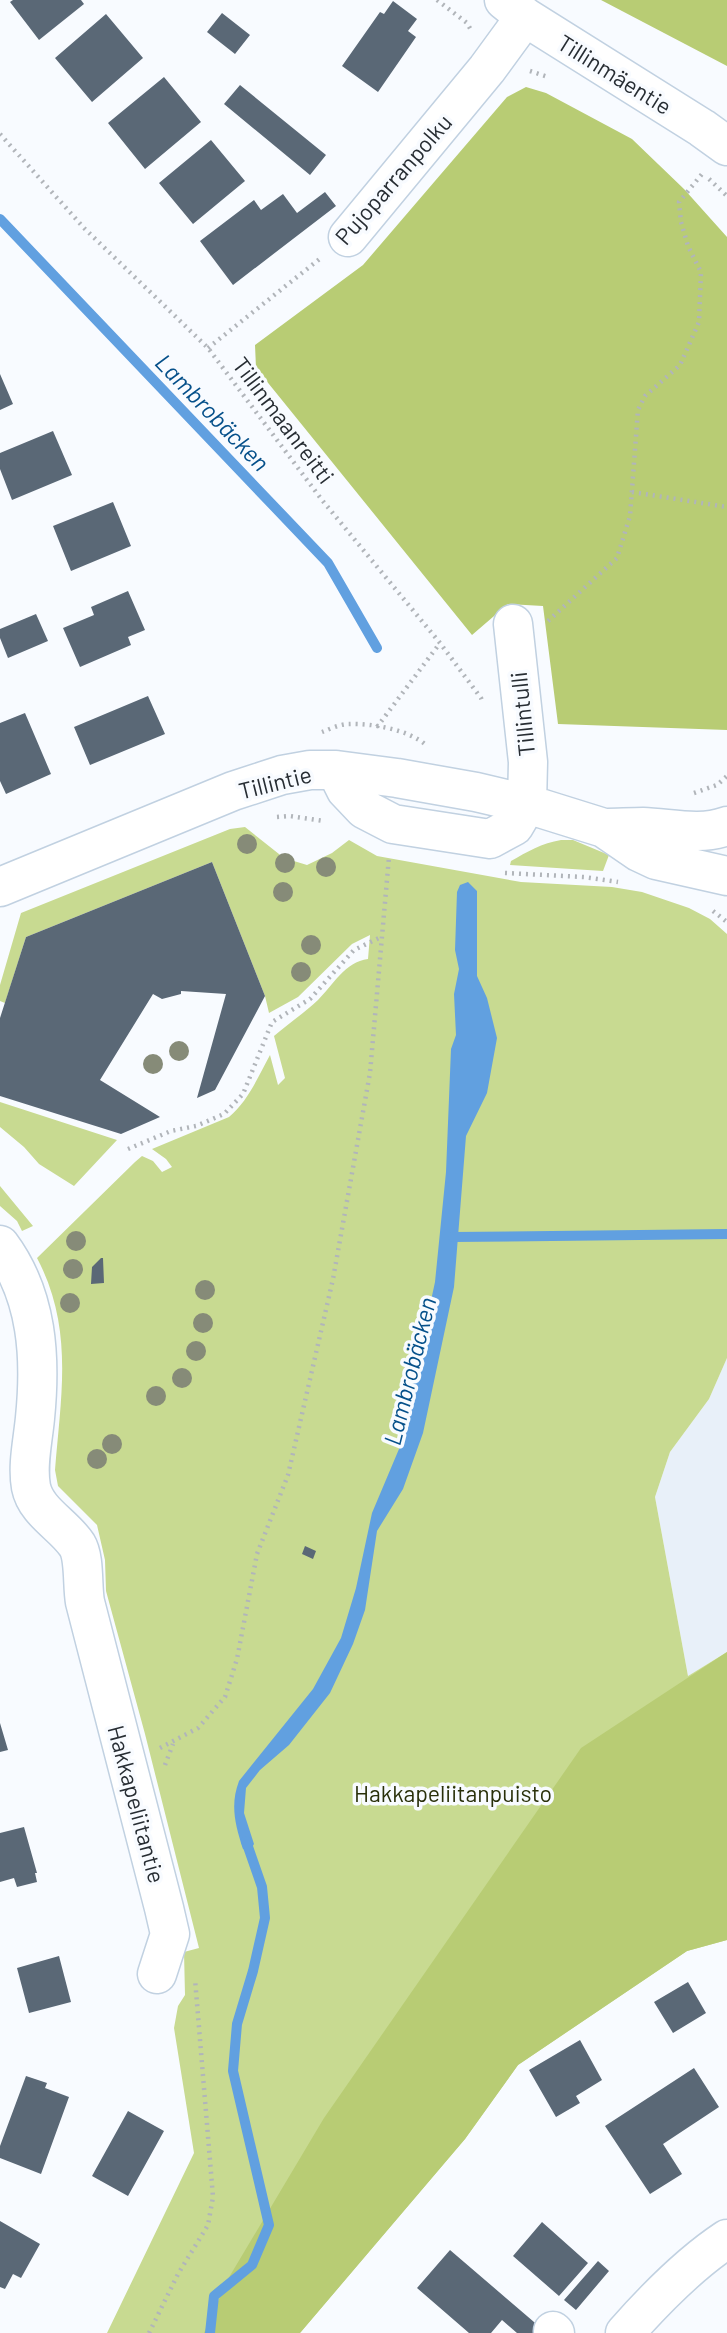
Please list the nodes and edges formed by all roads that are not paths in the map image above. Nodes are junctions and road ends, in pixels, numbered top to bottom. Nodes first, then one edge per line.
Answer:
1 (514, 9) edge
2 (714, 160) edge
3 (348, 237) road end
4 (514, 636) road end
5 (527, 804) junction
6 (727, 826) edge
7 (604, 828) junction
8 (727, 876) edge
9 (0, 887) edge
10 (0, 1245) edge
11 (157, 1974) road end
12 (727, 2239) edge
13 (625, 2333) edge

1 - 2 street, Tillinmäentie
1 - 3 street, Pujoparranpolku
4 - 5 street, Tillintulli
5 - 7 street, Tillintie
5 - 9 street, Tillintie
6 - 7 street, Tillintie
7 - 8 street, Tillintie
10 - 11 street, Hakkapeliitantie
12 - 13 street

